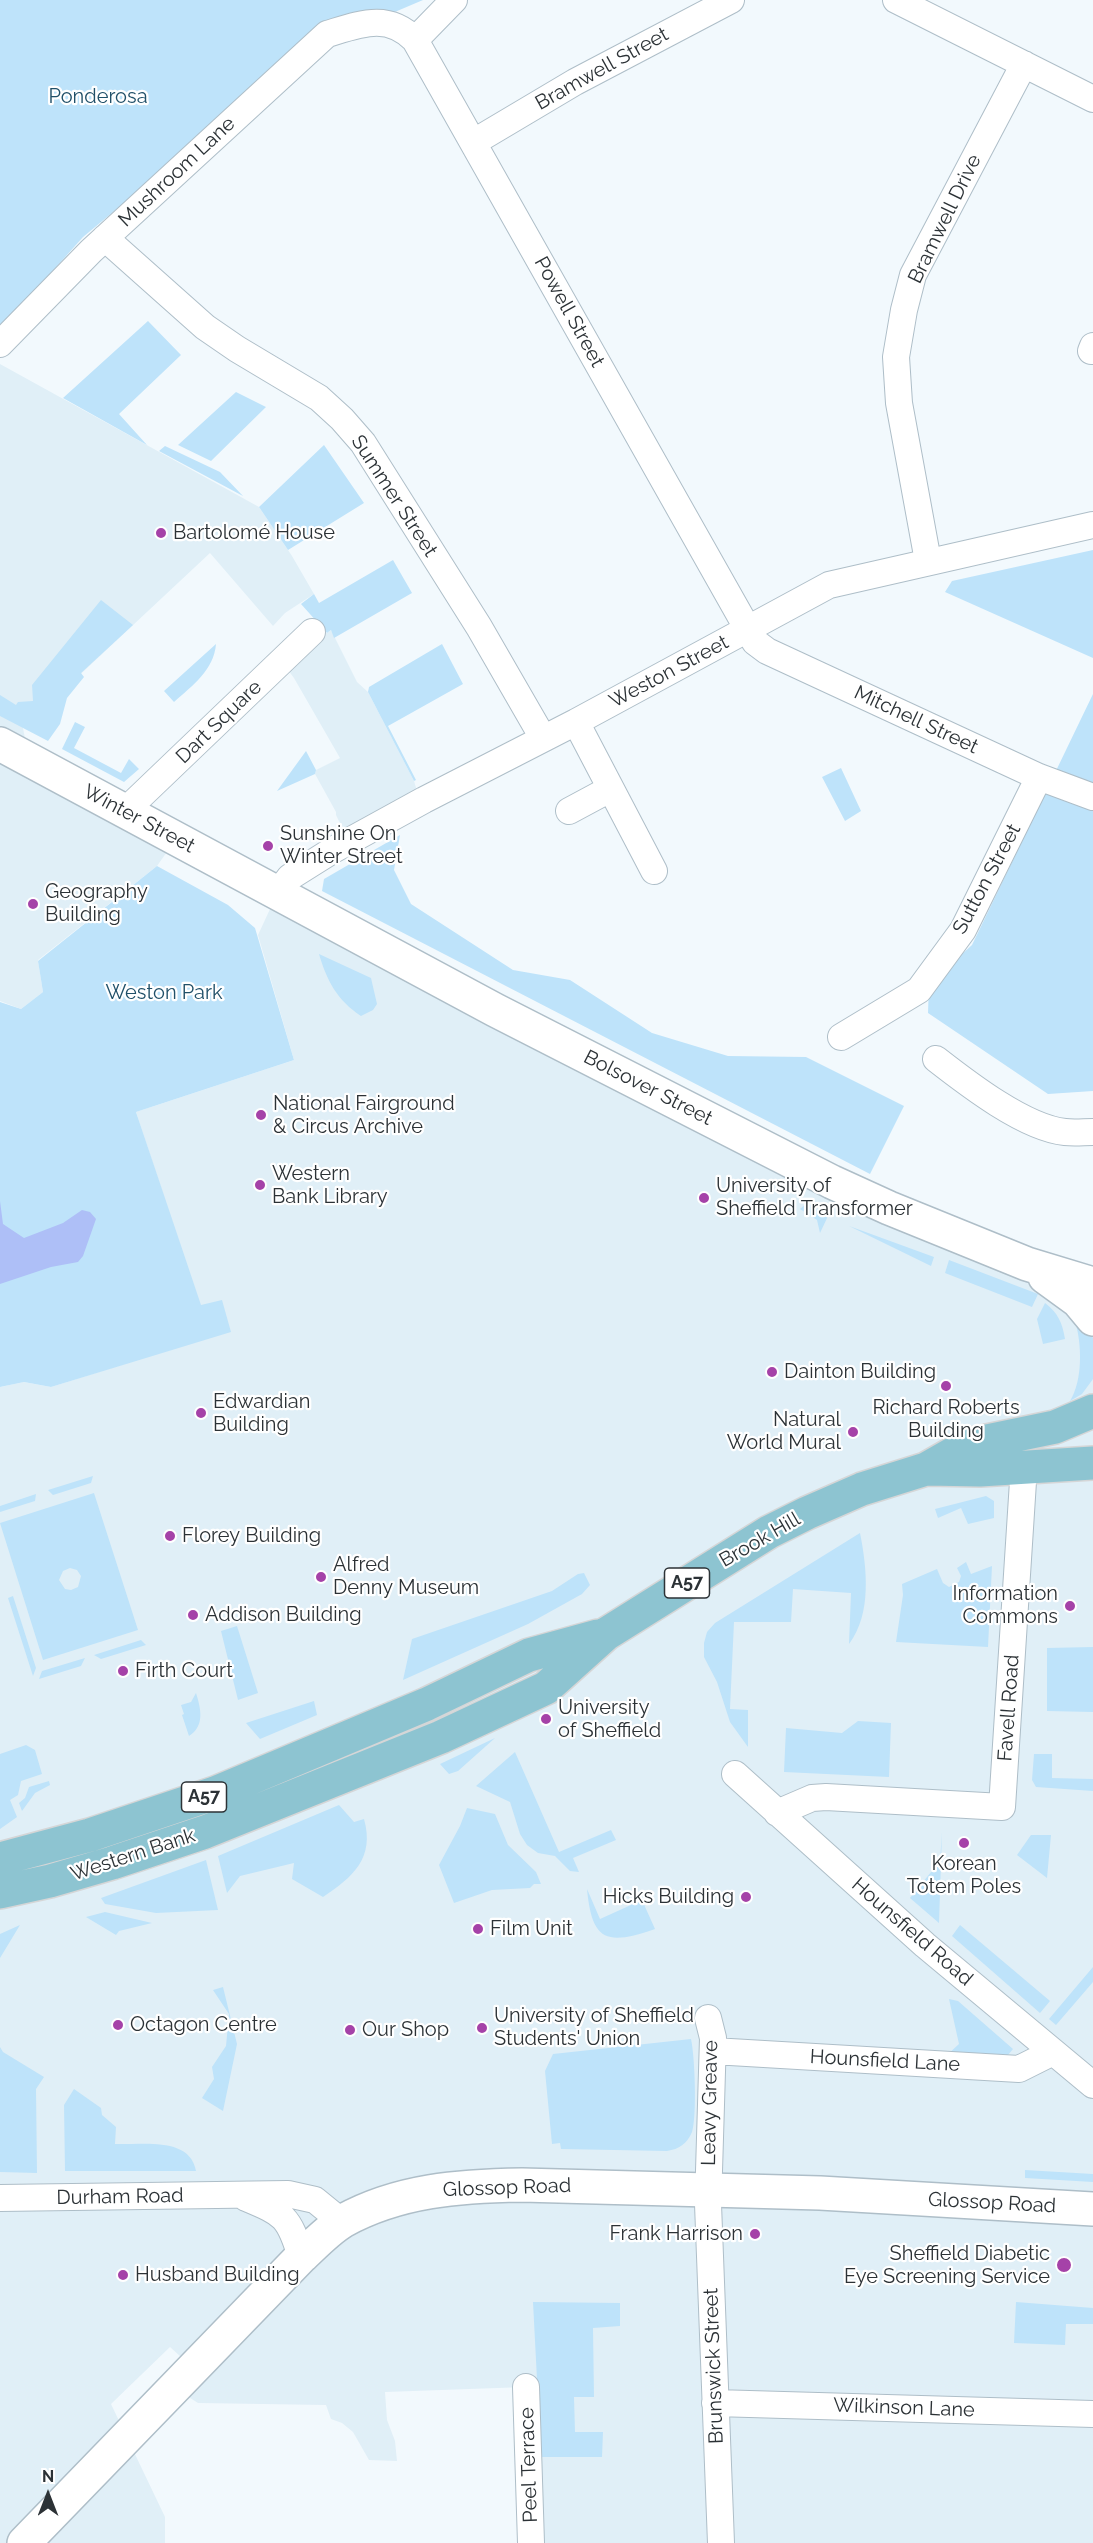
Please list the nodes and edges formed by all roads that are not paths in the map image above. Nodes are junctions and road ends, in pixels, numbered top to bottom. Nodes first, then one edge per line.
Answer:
1 (454, 0) edge
2 (731, 0) edge
3 (896, 0) edge
4 (369, 23) joint
5 (415, 40) junction
6 (1024, 64) junction
7 (1093, 99) edge
8 (474, 142) junction
9 (105, 238) junction
10 (0, 344) edge
11 (1093, 525) edge
12 (928, 561) junction
13 (746, 631) junction
14 (312, 632) dead end
15 (576, 722) junction
16 (543, 738) junction
17 (0, 744) edge
18 (1039, 777) junction
19 (610, 789) junction
20 (1093, 797) edge
21 (125, 811) junction
22 (569, 811) dead end
23 (654, 871) dead end
24 (277, 894) junction
25 (841, 1036) dead end
26 (936, 1059) dead end
27 (1093, 1132) edge
28 (1027, 1264) junction
29 (1093, 1284) edge
30 (1093, 1319) edge
31 (1093, 1411) edge
32 (1093, 1463) edge
33 (1024, 1466) junction
34 (926, 1469) junction
35 (606, 1634) junction
36 (316, 1752) joint
37 (735, 1774) dead end
38 (329, 1782) joint
39 (777, 1813) junction
40 (0, 1859) edge
41 (14, 1889) edge
42 (0, 1906) edge
43 (708, 2018) dead end
44 (713, 2051) junction
45 (1053, 2052) junction
46 (1093, 2085) edge
47 (708, 2189) junction
48 (240, 2195) junction
49 (0, 2198) edge
50 (1093, 2210) edge
51 (342, 2222) junction
52 (301, 2257) junction
53 (526, 2387) dead end
54 (715, 2403) junction
55 (1093, 2414) edge
56 (24, 2543) edge
57 (531, 2543) edge
58 (721, 2543) edge

1 - 5 street
2 - 8 street, Bramwell Street
3 - 6 street
4 - 5 street, Powell Street
4 - 9 street, Mushroom Lane
5 - 8 street, Powell Street
6 - 7 street
6 - 12 street, Bramwell Drive
8 - 13 street, Powell Street
9 - 10 street, Mushroom Lane
9 - 16 street, Summer Street
11 - 12 street, Weston Street
12 - 13 street, Weston Street
13 - 15 street, Weston Street
13 - 18 street, Mitchell Street
14 - 21 street, Dart Square
15 - 16 street, Weston Street
15 - 19 street
16 - 24 street, Weston Street
17 - 21 street, Winter Street
18 - 20 street, Mitchell Street
18 - 25 street, Sutton Street
19 - 22 street
19 - 23 street
21 - 24 street, Winter Street
24 - 28 street, Bolsover Street
26 - 27 street
28 - 29 street
28 - 30 street
31 - 34 main road, Brook Hill / A57
32 - 33 main road, Brook Hill / A57
33 - 34 main road, Brook Hill / A57
33 - 39 street, Favell Road
34 - 35 main road, Brook Hill / A57
35 - 36 main road, Brook Hill / A57
35 - 38 main road, Brook Hill / A57
36 - 40 main road, Western Bank / A57
37 - 39 street, Hounsfield Road
38 - 41 main road, Western Bank / A57
39 - 45 street, Hounsfield Road
41 - 42 street
43 - 44 street, Leavy Greave
44 - 45 street, Hounsfield Lane
44 - 47 street, Leavy Greave
45 - 46 street, Hounsfield Road
47 - 50 street, Glossop Road
47 - 51 street, Glossop Road
47 - 54 street, Brunswick Street
48 - 49 street, Durham Road
48 - 51 street, Durham Road
48 - 52 street, Durham Road
51 - 52 street, Glossop Road
52 - 56 street, Glossop Road
53 - 57 street, Peel Terrace
54 - 55 street, Wilkinson Lane
54 - 58 street, Brunswick Street

